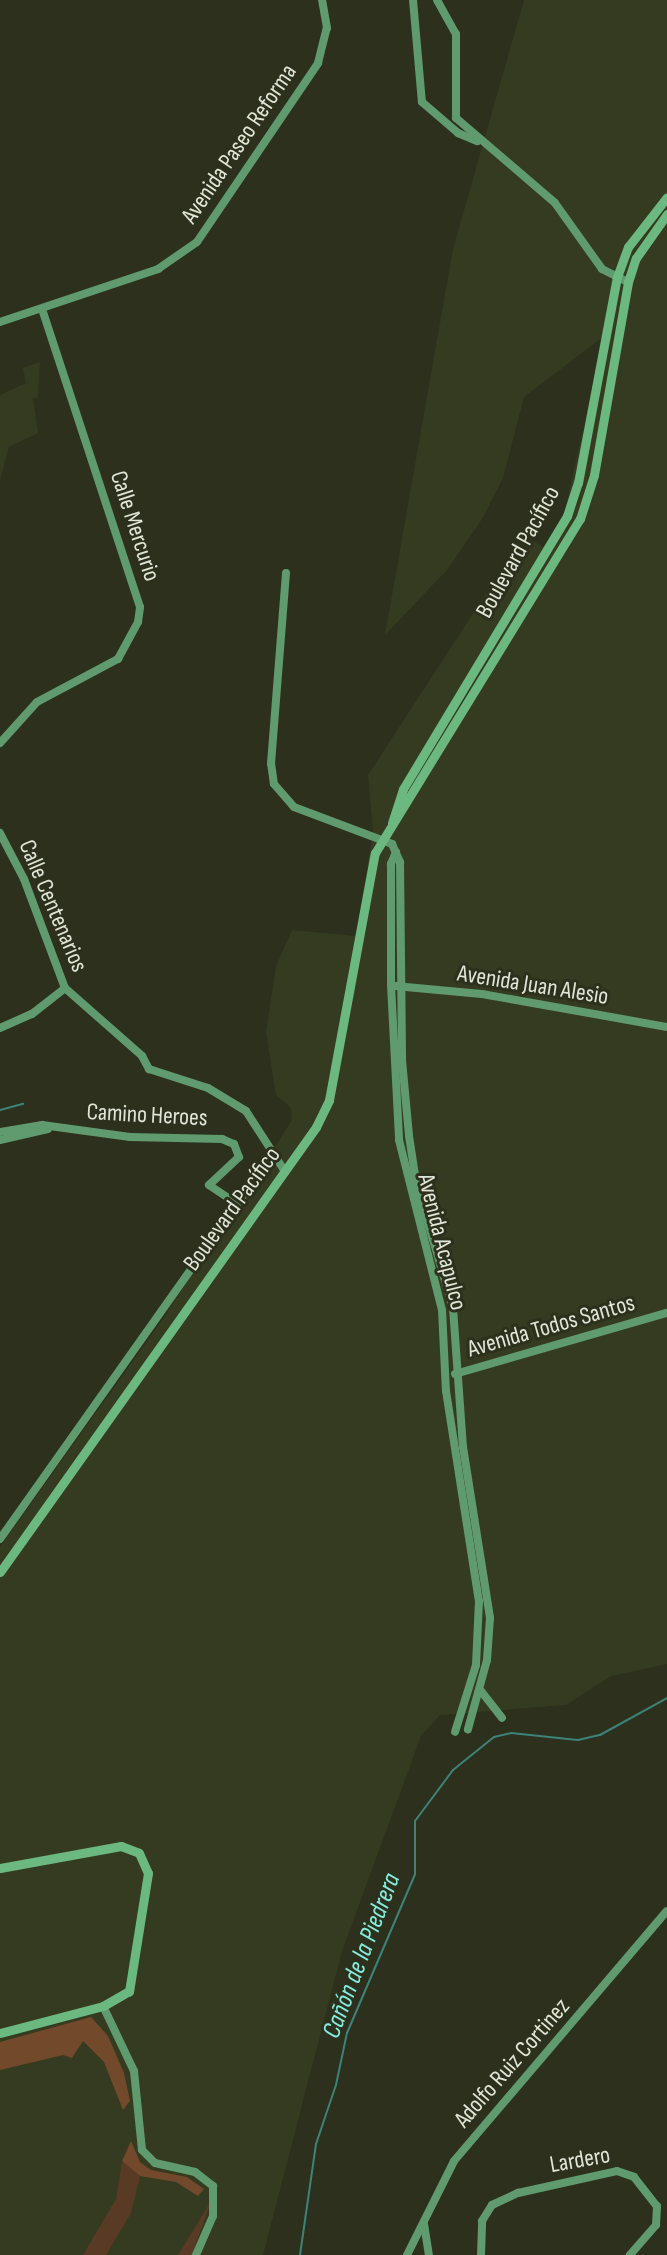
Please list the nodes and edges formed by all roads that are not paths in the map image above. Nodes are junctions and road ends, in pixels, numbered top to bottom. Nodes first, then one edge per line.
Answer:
1 (322, 0) edge
2 (413, 0) edge
3 (437, 0) edge
4 (479, 142) junction
5 (667, 197) edge
6 (667, 214) edge
7 (617, 277) junction
8 (628, 282) junction
9 (42, 309) junction
10 (0, 322) edge
11 (286, 573) dead end
12 (0, 743) edge
13 (392, 823) junction
14 (0, 833) edge
15 (382, 838) junction
16 (395, 986) junction
17 (65, 988) junction
18 (667, 1027) edge
19 (0, 1028) edge
20 (44, 1129) junction
21 (0, 1132) edge
22 (0, 1140) edge
23 (272, 1155) junction
24 (284, 1170) junction
25 (237, 1204) junction
26 (667, 1313) edge
27 (457, 1374) junction
28 (447, 1376) junction
29 (0, 1539) edge
30 (0, 1572) edge
31 (480, 1690) junction
32 (502, 1718) dead end
33 (468, 1729) dead end
34 (455, 1732) dead end
35 (0, 1868) edge
36 (667, 1911) edge
37 (103, 2006) junction
38 (0, 2033) edge
39 (424, 2223) junction
40 (196, 2255) edge
41 (407, 2255) edge
42 (429, 2255) edge
43 (481, 2255) edge
44 (630, 2255) edge

1 - 9 street, Avenida Paseo Reforma
2 - 4 street
3 - 4 street
4 - 7 street
5 - 7 main road, Boulevard Pacífico
6 - 8 main road, Boulevard Pacífico
7 - 8 street
7 - 13 main road, Boulevard Pacífico
8 - 13 main road, Boulevard Pacífico
9 - 10 street, Avenida Paseo Reforma
9 - 12 street, Calle Mercurio
11 - 15 street
13 - 15 main road, Boulevard Pacífico
14 - 17 street, Calle Centenarios
15 - 16 street, Avenida Acapulco
15 - 24 main road, Boulevard Pacífico
16 - 18 street, Avenida Juan Alesio
16 - 27 street, Avenida Acapulco
16 - 28 street, Avenida Acapulco
17 - 19 street
17 - 23 street, Calle Centenarios
20 - 21 street
20 - 22 street
20 - 25 street, Camino Heroes
23 - 24 street, Calle Centenarios
23 - 25 street
24 - 30 main road, Boulevard Pacífico
25 - 29 street
26 - 27 street, Avenida Todos Santos
27 - 28 street, Avenida Todos Santos
27 - 31 street, Avenida Acapulco
28 - 34 street, Avenida Acapulco
31 - 32 street
31 - 33 street, Avenida Acapulco
35 - 37 main road
36 - 39 street, Adolfo Ruiz Cortinez
37 - 38 main road
37 - 40 street
39 - 41 street, Adolfo Ruiz Cortinez
39 - 42 street
43 - 44 street, Lardero

